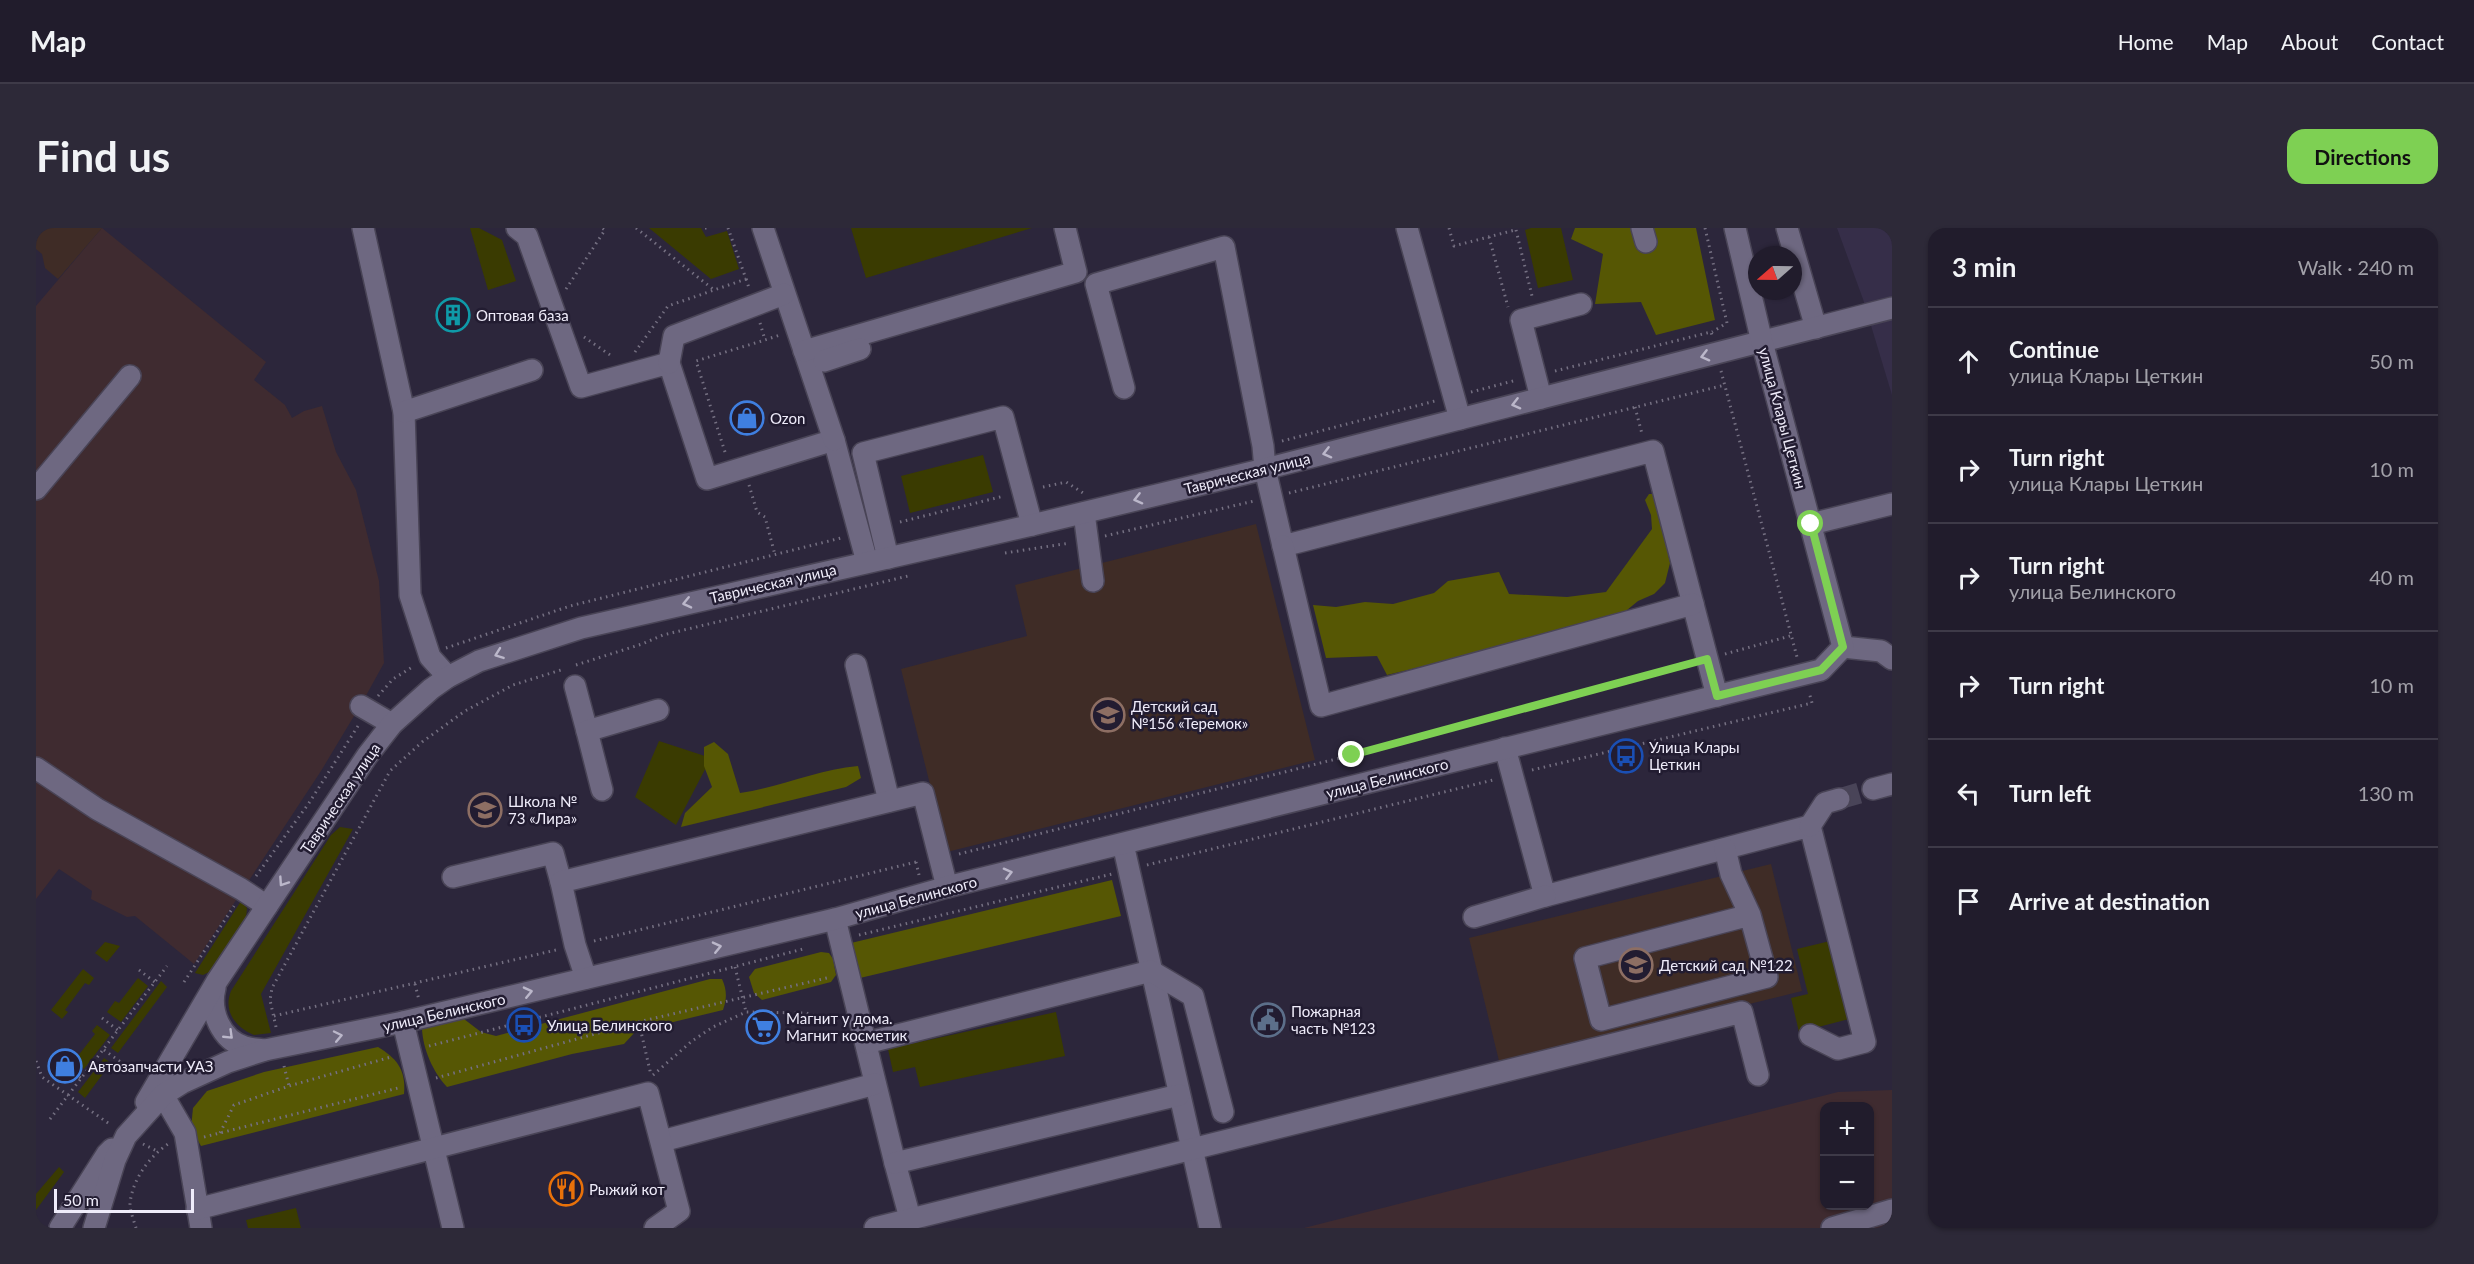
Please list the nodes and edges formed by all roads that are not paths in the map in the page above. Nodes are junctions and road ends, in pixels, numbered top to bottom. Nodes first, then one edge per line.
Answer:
1 (363, 228) edge
2 (517, 228) edge
3 (763, 228) edge
4 (1065, 228) edge
5 (1407, 228) edge
6 (1735, 228) edge
7 (1788, 228) edge
8 (1046, 292) dead end
9 (784, 294) junction
10 (1581, 304) dead end
11 (1892, 308) edge
12 (1816, 328) junction
13 (1762, 342) junction
14 (804, 351) junction
15 (824, 361) dead end
16 (669, 363) junction
17 (532, 370) dead end
18 (130, 376) dead end
19 (1124, 388) dead end
20 (1541, 398) junction
21 (404, 412) junction
22 (1460, 419) junction
23 (834, 440) junction
24 (1265, 469) junction
25 (36, 489) edge
26 (1892, 504) edge
27 (1084, 513) junction
28 (1811, 524) junction
29 (1032, 525) junction
30 (1283, 546) junction
31 (888, 558) junction
32 (867, 562) junction
33 (1093, 580) dead end
34 (1693, 604) junction
35 (1843, 647) junction
36 (1892, 659) edge
37 (855, 665) dead end
38 (448, 677) junction
39 (575, 686) dead end
40 (1717, 696) junction
41 (361, 706) dead end
42 (658, 710) dead end
43 (392, 724) junction
44 (587, 731) junction
45 (1504, 748) junction
46 (36, 768) edge
47 (602, 790) dead end
48 (1839, 799) tunnel mouth
49 (888, 801) junction
50 (1810, 826) junction
51 (1123, 844) junction
52 (1725, 849) junction
53 (453, 877) dead end
54 (561, 882) junction
55 (948, 887) junction
56 (1545, 896) junction
57 (267, 906) junction
58 (1750, 915) junction
59 (1474, 917) dead end
60 (835, 919) junction
61 (1151, 971) junction
62 (586, 978) junction
63 (217, 981) junction
64 (403, 1022) junction
65 (864, 1035) junction
66 (1810, 1035) dead end
67 (265, 1050) junction
68 (1758, 1075) dead end
69 (875, 1084) junction
70 (163, 1095) junction
71 (1179, 1095) junction
72 (1222, 1112) dead end
73 (126, 1136) junction
74 (662, 1141) junction
75 (434, 1149) junction
76 (1191, 1149) junction
77 (895, 1163) junction
78 (1892, 1210) edge
79 (910, 1218) junction
80 (199, 1219) edge
81 (60, 1228) edge
82 (94, 1228) edge
83 (453, 1228) edge
84 (655, 1228) edge
85 (874, 1228) edge
86 (1210, 1228) edge
87 (1832, 1228) edge

1 - 21 street
2 - 16 street
3 - 9 street
4 - 14 street
5 - 22 street
6 - 13 street, улица Клары Цеткин
7 - 12 street
8 - 15 street
9 - 14 street
9 - 16 street
10 - 20 street
11 - 12 street, Таврическая улица
12 - 13 street, Таврическая улица
13 -> 20 street, Таврическая улица
13 - 28 street, улица Клары Цеткин
14 - 23 street
16 - 23 street
17 - 21 street
18 - 25 street
19 - 24 street
20 -> 22 street, Таврическая улица
21 - 38 street
22 -> 24 street, Таврическая улица
23 - 32 street
24 -> 27 street, Таврическая улица
24 - 30 street
26 - 28 street
27 - 29 street, Таврическая улица
27 - 33 street
28 - 35 street, улица Клары Цеткин
29 - 31 street, Таврическая улица
29 - 31 street
30 - 34 street
30 - 34 street
31 - 32 street, Таврическая улица
32 -> 38 street, Таврическая улица
34 - 40 street
35 - 36 street
35 - 40 street, улица Белинского
37 - 49 street
38 - 43 street, Таврическая улица
39 - 44 street
40 - 45 street, улица Белинского
41 - 43 street
42 - 44 street
43 -> 57 street, Таврическая улица
44 - 47 street
45 - 51 street, улица Белинского
45 - 56 street
46 - 57 street
48 - 50 street
49 - 54 street
49 - 55 street
50 - 52 street
50 - 66 street
55 -> 51 street, улица Белинского
51 - 61 street
52 - 56 street
52 - 58 street
53 - 54 street
54 - 62 street
55 - 60 street, улица Белинского
56 - 59 street
57 - 63 street, Таврическая улица
58 - 58 street
62 -> 60 street, улица Белинского
60 - 65 street
61 - 65 street
61 - 71 street
61 - 72 street
64 -> 62 street, улица Белинского
63 -> 67 street
63 - 73 street, Таврическая улица
67 -> 64 street, улица Белинского
64 - 75 street
65 - 69 street
67 - 70 street, улица Белинского
68 - 76 street
69 - 74 street
69 - 77 street
70 - 73 street, улица Белинского
70 - 80 street
71 - 76 street
71 - 77 street
73 - 81 street, Таврическая улица
73 - 82 street, улица Белинского
74 - 75 street
74 - 84 street
75 - 80 street
75 - 83 street
76 - 79 street
76 - 86 street
77 - 79 street
78 - 87 street
79 - 85 street

